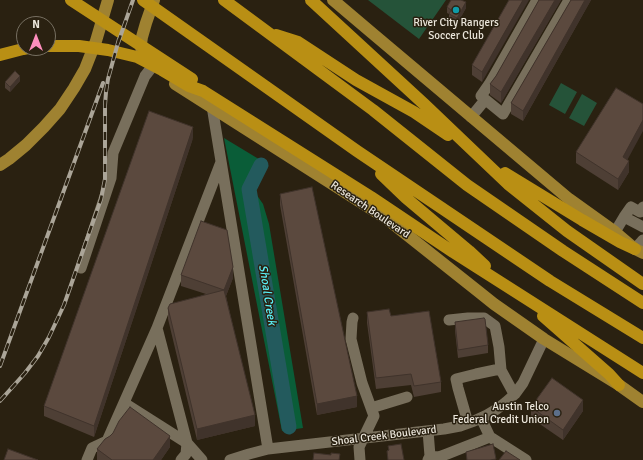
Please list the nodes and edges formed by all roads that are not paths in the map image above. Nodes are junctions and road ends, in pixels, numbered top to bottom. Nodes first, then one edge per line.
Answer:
1 (71, 0) edge
2 (108, 0) edge
3 (143, 0) edge
4 (154, 0) edge
5 (224, 0) edge
6 (311, 0) edge
7 (333, 0) edge
8 (537, 0) edge
9 (569, 0) edge
10 (265, 31) junction
11 (56, 46) edge
12 (16, 51) edge
13 (0, 55) edge
14 (152, 67) junction
15 (203, 91) junction
16 (485, 100) junction
17 (212, 106) junction
18 (471, 116) junction
19 (357, 151) junction
20 (222, 162) junction
21 (0, 165) edge
22 (643, 207) edge
23 (546, 214) junction
24 (624, 217) junction
25 (643, 227) edge
26 (615, 232) junction
27 (640, 247) edge
28 (81, 268) dead end
29 (643, 274) edge
30 (643, 284) edge
31 (643, 303) edge
32 (353, 318) dead end
33 (449, 320) dead end
34 (157, 328) junction
35 (643, 338) edge
36 (544, 339) junction
37 (501, 370) junction
38 (643, 373) edge
39 (619, 385) junction
40 (514, 394) junction
41 (407, 398) dead end
42 (643, 402) edge
43 (124, 403) junction
44 (371, 408) junction
45 (481, 418) junction
46 (468, 423) junction
47 (428, 431) junction
48 (490, 437) junction
49 (364, 438) junction
50 (187, 443) junction
51 (268, 449) junction
52 (429, 458) edge
53 (87, 460) edge
54 (181, 460) edge
55 (202, 460) edge
56 (230, 460) edge
57 (360, 460) edge
58 (526, 460) edge

1 - 15 highway
2 - 21 main road
3 - 19 highway
4 - 14 main road, Research Boulevard
5 - 10 highway
6 - 23 highway
7 - 18 main road
8 - 16 street
9 - 16 street
10 - 27 highway
10 - 31 highway
11 - 15 highway
12 - 13 highway
14 - 17 main road, Research Boulevard
14 - 28 street
15 - 38 highway
16 - 18 street
17 - 20 street
17 - 36 main road, Research Boulevard
18 - 26 main road
19 - 35 highway
19 - 39 highway
20 - 34 street
20 - 51 street
22 - 24 street
23 - 29 highway
23 - 30 highway
24 - 25 street
24 - 26 street
26 - 27 main road
32 - 44 street
33 - 37 street
34 - 43 street
34 - 50 street
36 - 39 main road, Research Boulevard
36 - 40 street, Shoal Creek Boulevard
37 - 40 street
37 - 46 street
39 - 42 main road, Research Boulevard
40 - 45 street, Shoal Creek Boulevard
41 - 44 street
43 - 50 street
43 - 53 street
44 - 49 street
45 - 46 street, Shoal Creek Boulevard
45 - 48 street
46 - 47 street, Shoal Creek Boulevard
47 - 49 street, Shoal Creek Boulevard
47 - 52 street
48 - 52 street
48 - 58 street
49 - 51 street, Shoal Creek Boulevard
49 - 57 street
50 - 54 street
50 - 55 street
51 - 56 street, Shoal Creek Boulevard

